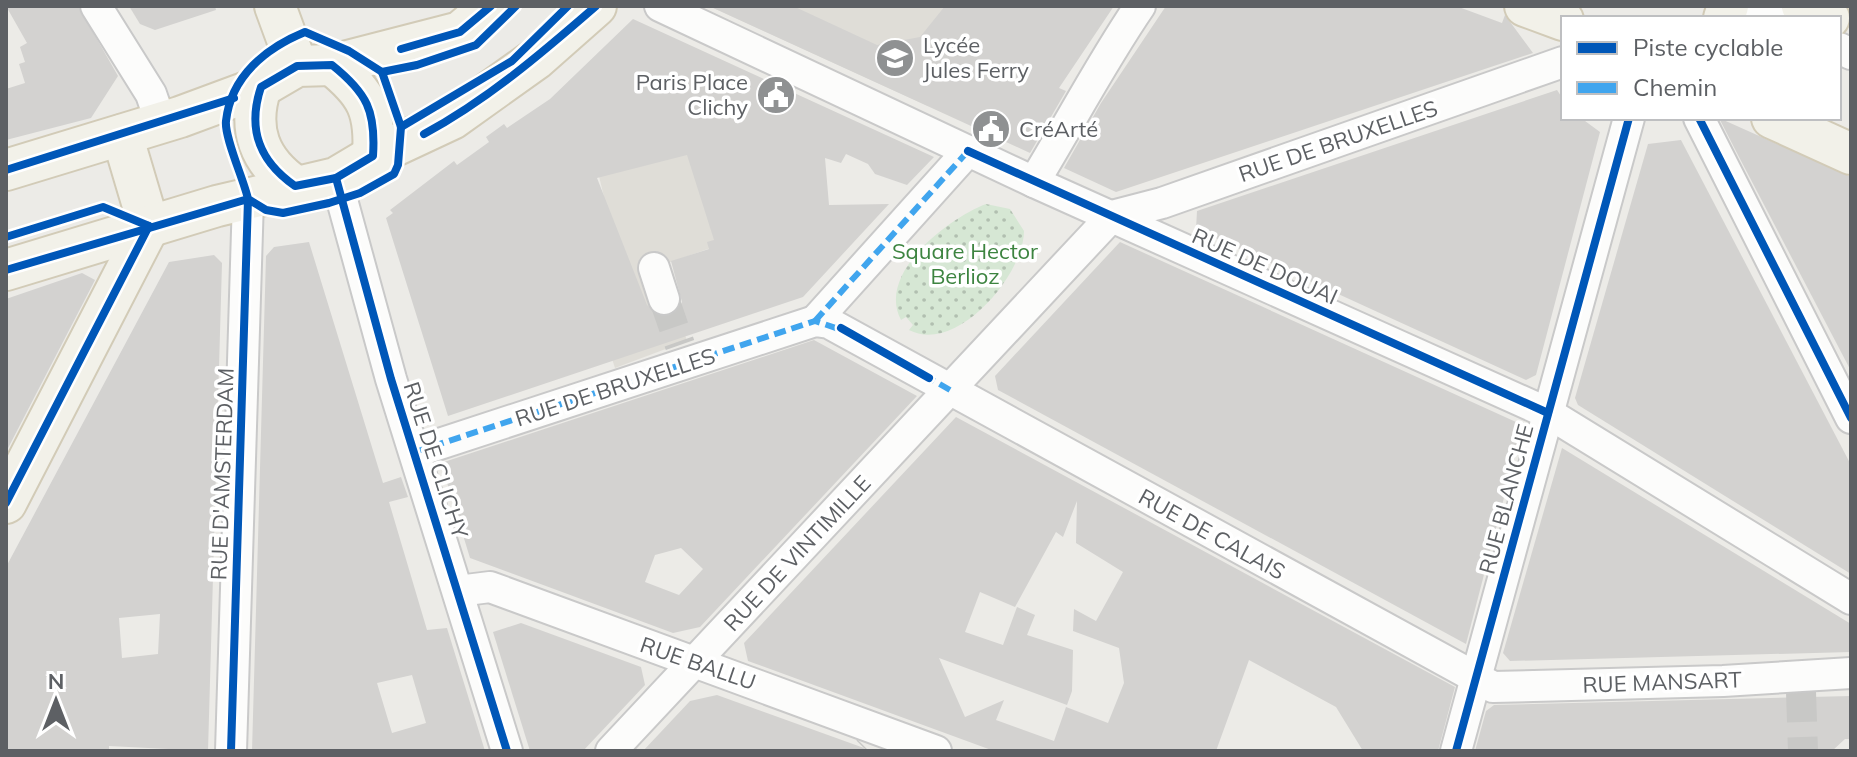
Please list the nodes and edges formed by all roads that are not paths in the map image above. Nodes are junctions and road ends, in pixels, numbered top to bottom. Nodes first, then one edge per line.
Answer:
1 (96, 6) edge
2 (275, 6) edge
3 (491, 6) edge
4 (596, 6) edge
5 (660, 6) edge
6 (1140, 6) edge
7 (1525, 6) edge
8 (1747, 6) edge
9 (1802, 6) edge
10 (1767, 16) edge
11 (1824, 16) edge
12 (1561, 19) edge
13 (1561, 63) edge
14 (315, 66) junction
15 (261, 87) junction
16 (1628, 120) edge
17 (1700, 120) edge
18 (1776, 120) edge
19 (1822, 120) edge
20 (161, 123) junction
21 (1851, 133) edge
22 (122, 135) junction
23 (968, 151) junction
24 (1851, 154) edge
25 (373, 156) junction
26 (6, 170) edge
27 (336, 178) junction
28 (1034, 182) junction
29 (295, 186) junction
30 (248, 199) junction
31 (1112, 216) junction
32 (149, 226) junction
33 (654, 268) dead end
34 (6, 270) edge
35 (664, 299) tunnel mouth
36 (815, 321) junction
37 (950, 390) junction
38 (1548, 413) junction
39 (1851, 418) edge
40 (415, 452) junction
41 (6, 503) edge
42 (458, 591) junction
43 (1851, 599) edge
44 (692, 663) junction
45 (1851, 673) edge
46 (1475, 678) junction
47 (872, 740) edge
48 (231, 751) edge
49 (507, 751) edge
50 (611, 751) edge
51 (936, 751) edge
52 (1456, 751) edge

1 - 20 street
2 - 14 main road
3 - 14 main road
4 - 25 main road
5 - 23 street, RUE DE DOUAI
6 - 28 street
7 - 12 main road
8 - 10 street
9 - 11 main road
13 - 31 street, RUE DE BRUXELLES
14 - 15 main road
14 - 25 main road
15 - 20 main road
15 - 29 main road
16 - 38 street, RUE BLANCHE
17 - 39 street
18 - 24 main road
19 - 21 street
20 - 22 main road
22 - 26 main road
22 - 32 main road
23 - 28 street, RUE DE DOUAI
23 - 36 street
25 - 27 main road
27 - 29 main road
27 - 40 street, RUE DE CLICHY
28 - 31 street, RUE DE DOUAI
29 - 30 main road
30 - 32 main road
30 - 48 street, RUE D'AMSTERDAM
31 - 37 street, RUE DE VINTIMILLE
31 - 38 street, RUE DE DOUAI
32 - 34 main road
32 - 41 main road
33 - 35 street
36 - 37 street, RUE DE CALAIS
36 - 40 street, RUE DE BRUXELLES
37 - 44 street, RUE DE VINTIMILLE
37 - 46 street, RUE DE CALAIS
38 - 43 street, RUE DE DOUAI
38 - 46 street, RUE BLANCHE
40 - 42 street, RUE DE CLICHY
42 - 44 street, RUE BALLU
42 - 49 street, RUE DE CLICHY
44 - 47 street, RUE BALLU
44 - 50 street, RUE DE VINTIMILLE
45 - 46 street, RUE MANSART
46 - 52 street, RUE BLANCHE
47 - 51 street, RUE BALLU

